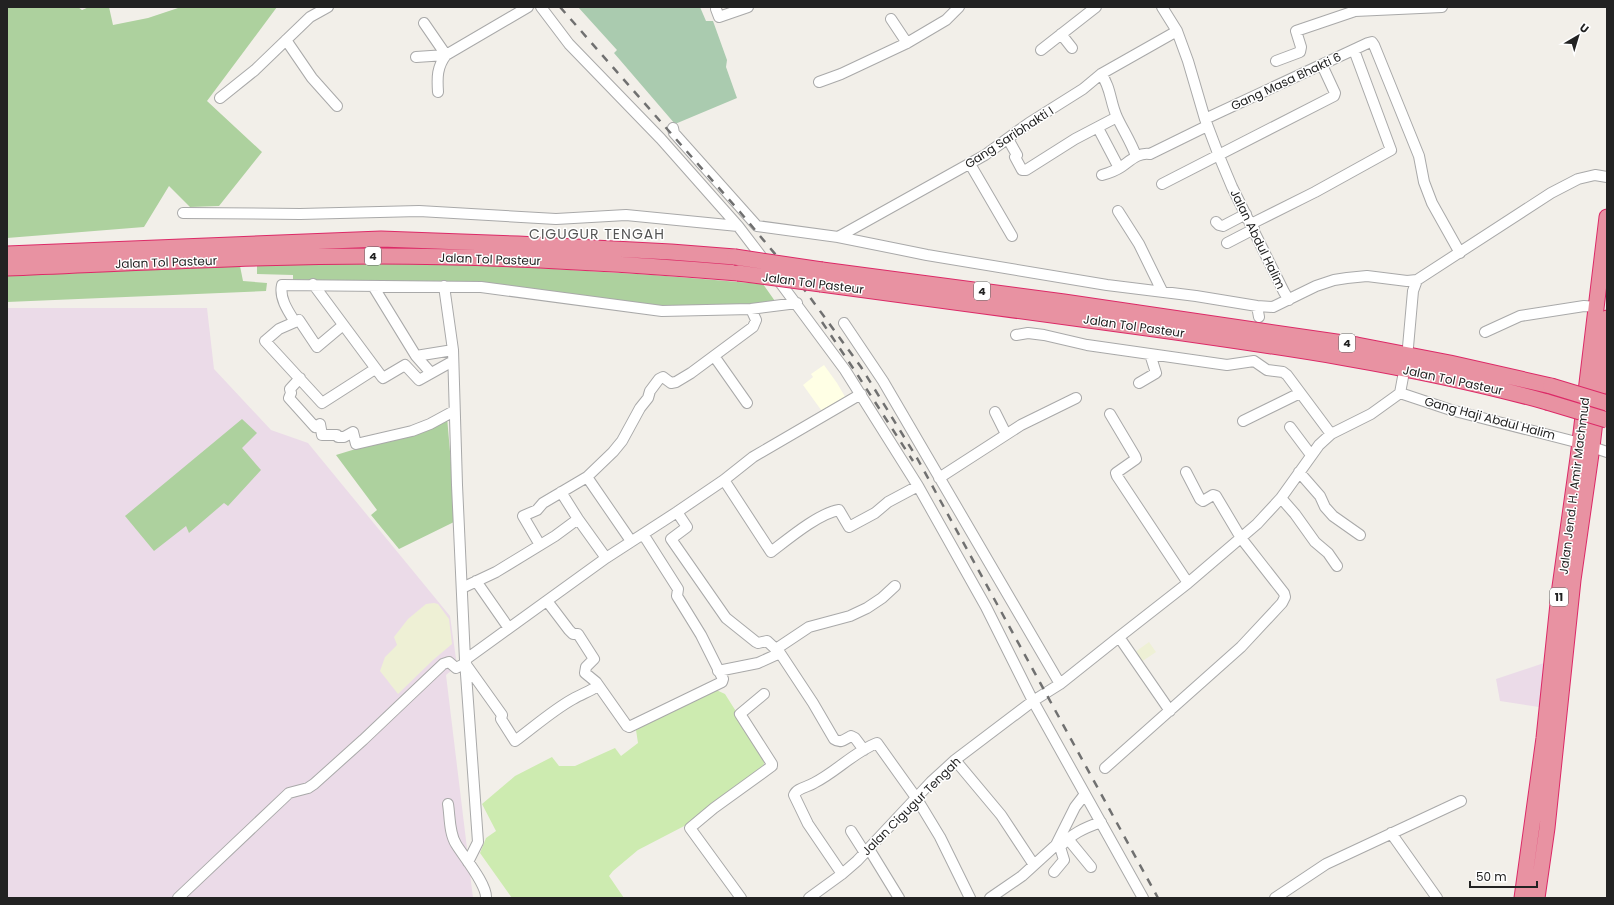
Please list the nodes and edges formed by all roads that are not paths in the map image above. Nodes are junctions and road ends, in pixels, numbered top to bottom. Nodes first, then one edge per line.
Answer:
1 (328, 7) edge
2 (528, 7) edge
3 (541, 7) edge
4 (748, 7) edge
5 (958, 7) edge
6 (1096, 7) edge
7 (1162, 7) edge
8 (1442, 7) edge
9 (1414, 8) edge
10 (716, 9) dead end
11 (891, 19) dead end
12 (424, 23) dead end
13 (1177, 31) junction
14 (1061, 34) junction
15 (286, 40) junction
16 (907, 43) junction
17 (1072, 48) dead end
18 (1041, 50) dead end
19 (1354, 50) junction
20 (446, 55) junction
21 (416, 57) dead end
22 (1276, 61) dead end
23 (1322, 65) junction
24 (1101, 74) junction
25 (819, 82) dead end
26 (438, 92) dead end
27 (220, 98) dead end
28 (337, 106) dead end
29 (1117, 117) junction
30 (1206, 122) junction
31 (674, 128) dead end
32 (1098, 128) junction
33 (1008, 140) junction
34 (1136, 156) junction
35 (1219, 156) junction
36 (970, 164) junction
37 (1120, 168) junction
38 (1102, 175) dead end
39 (1607, 177) edge
40 (1162, 184) dead end
41 (1118, 211) dead end
42 (183, 213) dead end
43 (1246, 214) junction
44 (1607, 217) edge
45 (1216, 222) dead end
46 (738, 226) junction
47 (1252, 227) junction
48 (1012, 236) dead end
49 (838, 237) junction
50 (1227, 243) dead end
51 (1460, 253) junction
52 (7, 254) edge
53 (7, 268) edge
54 (822, 277) junction
55 (1417, 280) junction
56 (313, 284) junction
57 (373, 286) junction
58 (444, 286) junction
59 (1162, 291) junction
60 (1289, 300) junction
61 (796, 303) junction
62 (1257, 306) junction
63 (751, 309) junction
64 (1597, 310) edge
65 (1259, 317) dead end
66 (1140, 320) junction
67 (296, 322) junction
68 (844, 323) dead end
69 (342, 326) junction
70 (1485, 332) dead end
71 (1016, 335) dead end
72 (1408, 347) dead end
73 (453, 350) junction
74 (1150, 354) junction
75 (416, 356) junction
76 (714, 356) junction
77 (453, 361) junction
78 (375, 369) junction
79 (431, 373) junction
80 (1403, 377) dead end
81 (1604, 377) edge
82 (300, 378) junction
83 (1139, 383) dead end
84 (1300, 393) junction
85 (1400, 393) junction
86 (861, 394) junction
87 (1076, 398) dead end
88 (747, 403) dead end
89 (1607, 403) edge
90 (454, 411) junction
91 (995, 412) dead end
92 (1110, 414) dead end
93 (1607, 420) edge
94 (1243, 421) dead end
95 (1290, 427) dead end
96 (1006, 434) junction
97 (1331, 434) junction
98 (1586, 445) junction
99 (1607, 452) edge
100 (1311, 455) junction
101 (1186, 472) dead end
102 (1299, 472) junction
103 (587, 477) junction
104 (939, 478) junction
105 (724, 480) junction
106 (918, 486) junction
107 (561, 492) junction
108 (1281, 498) junction
109 (677, 512) junction
110 (578, 518) junction
111 (643, 534) junction
112 (1360, 535) dead end
113 (1241, 538) junction
114 (631, 541) junction
115 (540, 545) junction
116 (606, 558) junction
117 (1337, 566) dead end
118 (476, 581) junction
119 (1188, 583) junction
120 (895, 586) dead end
121 (462, 588) junction
122 (547, 601) junction
123 (508, 627) junction
124 (1119, 638) junction
125 (778, 651) junction
126 (466, 663) junction
127 (718, 671) junction
128 (1060, 684) junction
129 (598, 686) junction
130 (764, 694) dead end
131 (1033, 701) junction
132 (1170, 710) junction
133 (864, 750) junction
134 (955, 760) junction
135 (1105, 768) dead end
136 (1085, 794) junction
137 (917, 799) junction
138 (1461, 801) dead end
139 (448, 804) dead end
140 (1100, 822) junction
141 (851, 831) dead end
142 (1391, 833) junction
143 (1068, 839) junction
144 (1529, 847) junction
145 (1544, 848) junction
146 (867, 851) junction
147 (468, 862) junction
148 (1034, 865) junction
149 (1091, 867) dead end
150 (1054, 872) dead end
151 (842, 874) junction
152 (1434, 896) edge
153 (178, 898) edge
154 (486, 898) edge
155 (741, 898) edge
156 (809, 898) edge
157 (899, 898) edge
158 (970, 898) edge
159 (990, 898) edge
160 (1143, 898) edge
161 (1275, 898) edge
162 (1522, 898) edge
163 (1538, 898) edge

1 - 15 street
2 - 20 street
3 - 46 street
4 - 10 street
5 - 16 street
6 - 14 street
7 - 13 street, Jalan Abdul Halim
8 - 9 street
9 - 22 street
11 - 16 street
12 - 20 street
13 - 24 street, Gang Saribhakti I
13 - 30 street, Jalan Abdul Halim
14 - 17 street
14 - 18 street
15 - 27 street
15 - 28 street
16 - 25 street
19 - 23 street, Gang Masa Bhakti 6
19 - 47 street
19 - 51 street, Gang Masa Bhakti 6
20 - 21 street
20 - 26 street
23 - 30 street, Gang Masa Bhakti 6
23 - 35 street
24 - 29 street
24 - 33 street, Gang Saribhakti I
29 - 32 street
29 - 34 street
30 - 34 street, Gang Masa Bhakti 6
30 - 35 street, Jalan Abdul Halim
31 - 49 street
32 - 33 street
32 - 37 street
33 - 36 street, Gang Saribhakti I
34 - 37 street
35 - 40 street
35 - 43 street, Jalan Abdul Halim
36 - 48 street
36 - 49 street, Gang Saribhakti I
37 - 38 street
39 - 51 street
41 - 59 street
42 - 46 street
43 - 45 street
43 - 47 street, Jalan Abdul Halim
44 - 64 highway, Jalan Jend. H. Amir Machmud / 11
46 - 61 street
47 - 50 street
47 - 60 street, Jalan Abdul Halim
49 - 59 street
51 - 55 street
52 - 54 highway, Jalan Tol Pasteur / 4, bridge
53 - 54 highway, Jalan Tol Pasteur / 4, bridge
54 - 66 highway, Jalan Tol Pasteur / 4
55 - 60 street, Jalan Abdul Halim
55 - 72 street
56 - 57 street
56 - 67 street
56 - 69 street
57 - 58 street
57 - 75 street
58 - 63 street
58 - 73 street
59 - 62 street
60 - 62 street
61 - 63 street
61 - 86 street
62 - 65 street
63 - 76 street
64 - 70 street
64 - 81 highway, Jalan Jend. H. Amir Machmud / 11
64 - 98 highway, Jalan Jend. H. Amir Machmud / 11
66 - 89 highway, Jalan Tol Pasteur / 4, bridge
66 - 93 highway, Jalan Tol Pasteur / 4, bridge
67 - 69 street
67 - 82 street
68 - 104 street
69 - 78 street
71 - 74 street
73 - 75 street
73 - 77 street
74 - 83 street
74 - 84 street
75 - 79 street
76 - 88 street
76 - 103 street
77 - 79 street
77 - 90 street
78 - 79 street
78 - 82 street
80 - 85 street
81 - 98 highway, Jalan Jend. H. Amir Machmud / 11
82 - 90 street
84 - 94 street
84 - 97 street
85 - 97 street, Jalan Cigugur Tengah
85 - 98 street, Gang Haji Abdul Halim
86 - 105 street
86 - 106 street
87 - 96 street
90 - 121 street
91 - 96 street
92 - 119 street
95 - 100 street
96 - 104 street
97 - 100 street, Jalan Cigugur Tengah
98 - 99 street, Gang Haji Abdul Halim
98 - 144 highway, Jalan Jend. H. Amir Machmud / 11
98 - 145 highway, Jalan Jend. H. Amir Machmud / 11
100 - 102 street, Jalan Cigugur Tengah
101 - 113 street
102 - 108 street, Jalan Cigugur Tengah
102 - 112 street
103 - 107 street
103 - 114 street
104 - 128 street
105 - 106 street
105 - 109 street
106 - 131 street
107 - 110 street
107 - 115 street
108 - 113 street, Jalan Cigugur Tengah
108 - 117 street
109 - 111 street
109 - 125 street
110 - 115 street
110 - 116 street
111 - 114 street
111 - 127 street
113 - 119 street, Jalan Cigugur Tengah
113 - 132 street
114 - 116 street
115 - 118 street
116 - 122 street
118 - 121 street
118 - 123 street
119 - 124 street, Jalan Cigugur Tengah
120 - 125 street
121 - 126 street
122 - 123 street
122 - 129 street
123 - 126 street
124 - 128 street, Jalan Cigugur Tengah
124 - 132 street
125 - 127 street
125 - 133 street
126 - 129 street
126 - 147 street
126 - 153 street
127 - 129 street
128 - 131 street, Jalan Cigugur Tengah
130 - 155 street
131 - 134 street, Jalan Cigugur Tengah
131 - 136 street
132 - 135 street
133 - 137 street
133 - 151 street
134 - 137 street, Jalan Cigugur Tengah
134 - 148 street
136 - 140 street
136 - 148 street
137 - 146 street, Jalan Cigugur Tengah
137 - 158 street
138 - 142 street
139 - 147 street
140 - 143 street
140 - 160 street
141 - 146 street
142 - 152 street
142 - 161 street
143 - 149 street
143 - 150 street
144 - 145 highway
144 - 162 highway, Jalan Jend. H. Amir Machmud / 11
145 - 163 highway, Jalan Jend. H. Amir Machmud / 11
146 - 151 street, Jalan Cigugur Tengah
146 - 157 street
147 - 154 street
148 - 159 street
151 - 156 street, Jalan Cigugur Tengah

